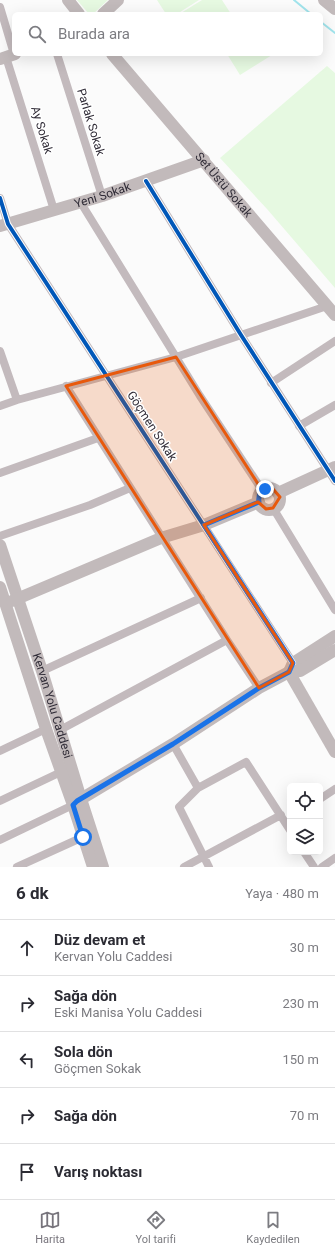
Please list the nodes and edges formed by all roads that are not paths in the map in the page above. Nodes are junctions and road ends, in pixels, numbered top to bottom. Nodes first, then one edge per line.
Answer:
1 (68, 0) edge
2 (118, 0) edge
3 (324, 0) edge
4 (0, 7) edge
5 (335, 9) edge
6 (77, 12) edge
7 (105, 12) edge
8 (9, 56) edge
9 (58, 56) edge
10 (114, 56) edge
11 (204, 160) junction
12 (146, 181) junction
13 (102, 196) junction
14 (0, 198) edge
15 (81, 203) junction
16 (54, 210) junction
17 (4, 225) edge
18 (331, 310) edge
19 (241, 335) junction
20 (335, 341) edge
21 (0, 352) edge
22 (176, 357) junction
23 (106, 375) junction
24 (271, 383) junction
25 (66, 386) junction
26 (17, 400) junction
27 (335, 405) edge
28 (0, 406) edge
29 (299, 426) junction
30 (98, 438) junction
31 (332, 468) edge
32 (0, 473) edge
33 (335, 481) edge
34 (130, 488) junction
35 (278, 492) junction
36 (261, 496) junction
37 (274, 508) junction
38 (204, 525) junction
39 (0, 536) edge
40 (161, 538) junction
41 (0, 545) edge
42 (0, 587) edge
43 (18, 598) junction
44 (201, 598) junction
45 (3, 605) edge
46 (335, 610) edge
47 (335, 636) edge
48 (226, 640) junction
49 (335, 650) edge
50 (291, 667) junction
51 (42, 671) junction
52 (259, 688) junction
53 (46, 729) junction
54 (60, 730) junction
55 (173, 744) junction
56 (0, 751) edge
57 (335, 752) edge
58 (61, 772) junction
59 (198, 788) junction
60 (335, 789) edge
61 (323, 797) edge
62 (0, 801) edge
63 (77, 802) junction
64 (285, 818) edge
65 (83, 837) junction
66 (0, 840) edge
67 (306, 855) edge
68 (203, 857) junction
69 (335, 858) edge
70 (17, 867) edge
71 (93, 867) edge
72 (103, 867) edge
73 (184, 867) edge
74 (208, 867) edge
75 (314, 867) edge
76 (322, 867) edge

1 - 6 main road
2 - 7 main road
3 - 5 main road
4 - 8 street, Ay Sokak
8 - 16 street, Ay Sokak
9 - 13 street, Parlak Sokak
10 - 11 main road, Set Üstü Sokak
11 - 12 main road, Yeni Sokak
11 - 18 main road, Set Üstü Sokak
12 - 13 main road, Yeni Sokak
12 - 19 street
13 - 15 main road, Yeni Sokak
14 - 17 street, Göçmen Sokak
15 - 16 main road, Yeni Sokak
15 - 22 street
16 - 17 main road, Yeni Sokak
17 - 23 street, Göçmen Sokak
18 - 19 street
19 - 22 street
19 - 24 street
20 - 24 street
21 - 26 street
22 - 23 street
22 - 36 street
23 - 25 street
23 - 38 street, Göçmen Sokak
24 - 29 street
25 - 26 street
25 - 30 street
26 - 28 street
27 - 29 street
29 - 31 street
30 - 32 street
30 - 34 street
31 - 33 street
31 - 35 main road
34 - 39 street
34 - 40 street
35 - 36 main road
35 - 37 main road
36 - 37 main road
36 - 38 main road
37 - 46 street
38 - 40 main road
38 - 50 street, Göçmen Sokak
40 - 43 main road
40 - 44 street
41 - 43 main road, Kervan Yolu Caddesi
42 - 45 main road, Kervan Yolu Caddesi
43 - 45 main road
43 - 51 main road, Kervan Yolu Caddesi
44 - 48 street
44 - 51 street
45 - 53 main road, Kervan Yolu Caddesi
47 - 50 main road
48 - 52 street
48 - 54 street
49 - 50 main road
50 - 52 main road
50 - 57 main road
51 - 54 main road, Kervan Yolu Caddesi
52 - 55 main road
53 - 56 street
53 - 58 main road, Kervan Yolu Caddesi
54 - 63 main road, Kervan Yolu Caddesi
55 - 59 street
55 - 63 main road
58 - 62 street
58 - 63 main road, Kervan Yolu Caddesi
59 - 64 street
59 - 68 street
60 - 61 street
63 - 65 main road, Kervan Yolu Caddesi
63 - 66 street
63 - 72 main road, Kervan Yolu Caddesi
64 - 68 street
65 - 70 street
65 - 71 main road, Kervan Yolu Caddesi
67 - 75 street
68 - 73 street
68 - 74 street
69 - 76 street

